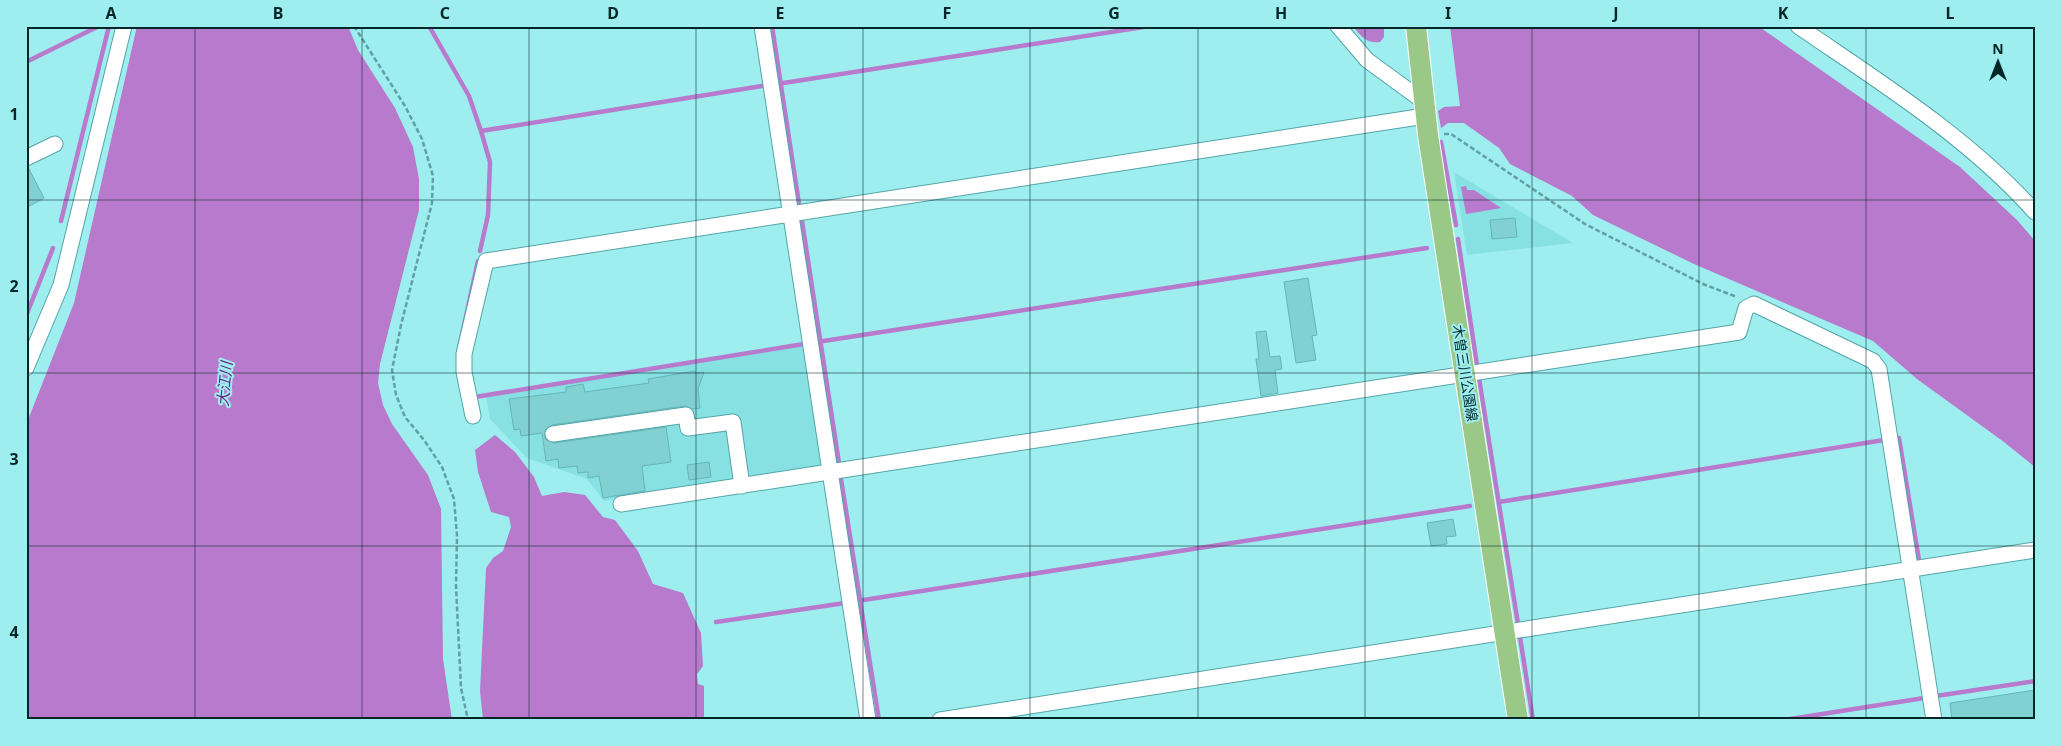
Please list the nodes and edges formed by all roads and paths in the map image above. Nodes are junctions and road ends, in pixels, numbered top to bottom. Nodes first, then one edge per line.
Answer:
1 (124, 26) edge
2 (354, 26) edge
3 (762, 26) edge
4 (1338, 26) edge
5 (1416, 26) edge
6 (1798, 26) edge
7 (1425, 117) junction
8 (55, 144) dead end
9 (26, 158) edge
10 (2035, 212) edge
11 (790, 214) junction
12 (1754, 304) junction
13 (27, 362) edge
14 (1465, 374) junction
15 (473, 416) dead end
16 (553, 434) dead end
17 (830, 473) junction
18 (742, 486) junction
19 (621, 504) dead end
20 (2035, 550) edge
21 (1910, 569) junction
22 (1504, 632) junction
23 (468, 720) edge
24 (868, 720) edge
25 (940, 720) edge
26 (1518, 720) edge
27 (1934, 720) edge

1 - 13 street
2 - 23 path
3 - 11 street
4 - 7 street
5 - 7 main road, 木曽三川公園線
6 - 10 street
7 - 11 street
7 - 12 path
7 - 14 main road, 木曽三川公園線
8 - 9 street
11 - 15 street
11 - 17 street
12 - 14 street
12 - 21 street
14 - 17 street
14 - 22 main road, 木曽三川公園線
16 - 18 street
17 - 18 street
17 - 24 street
18 - 19 street
20 - 21 street
21 - 22 street
21 - 27 street
22 - 25 street
22 - 26 main road, 木曽三川公園線

